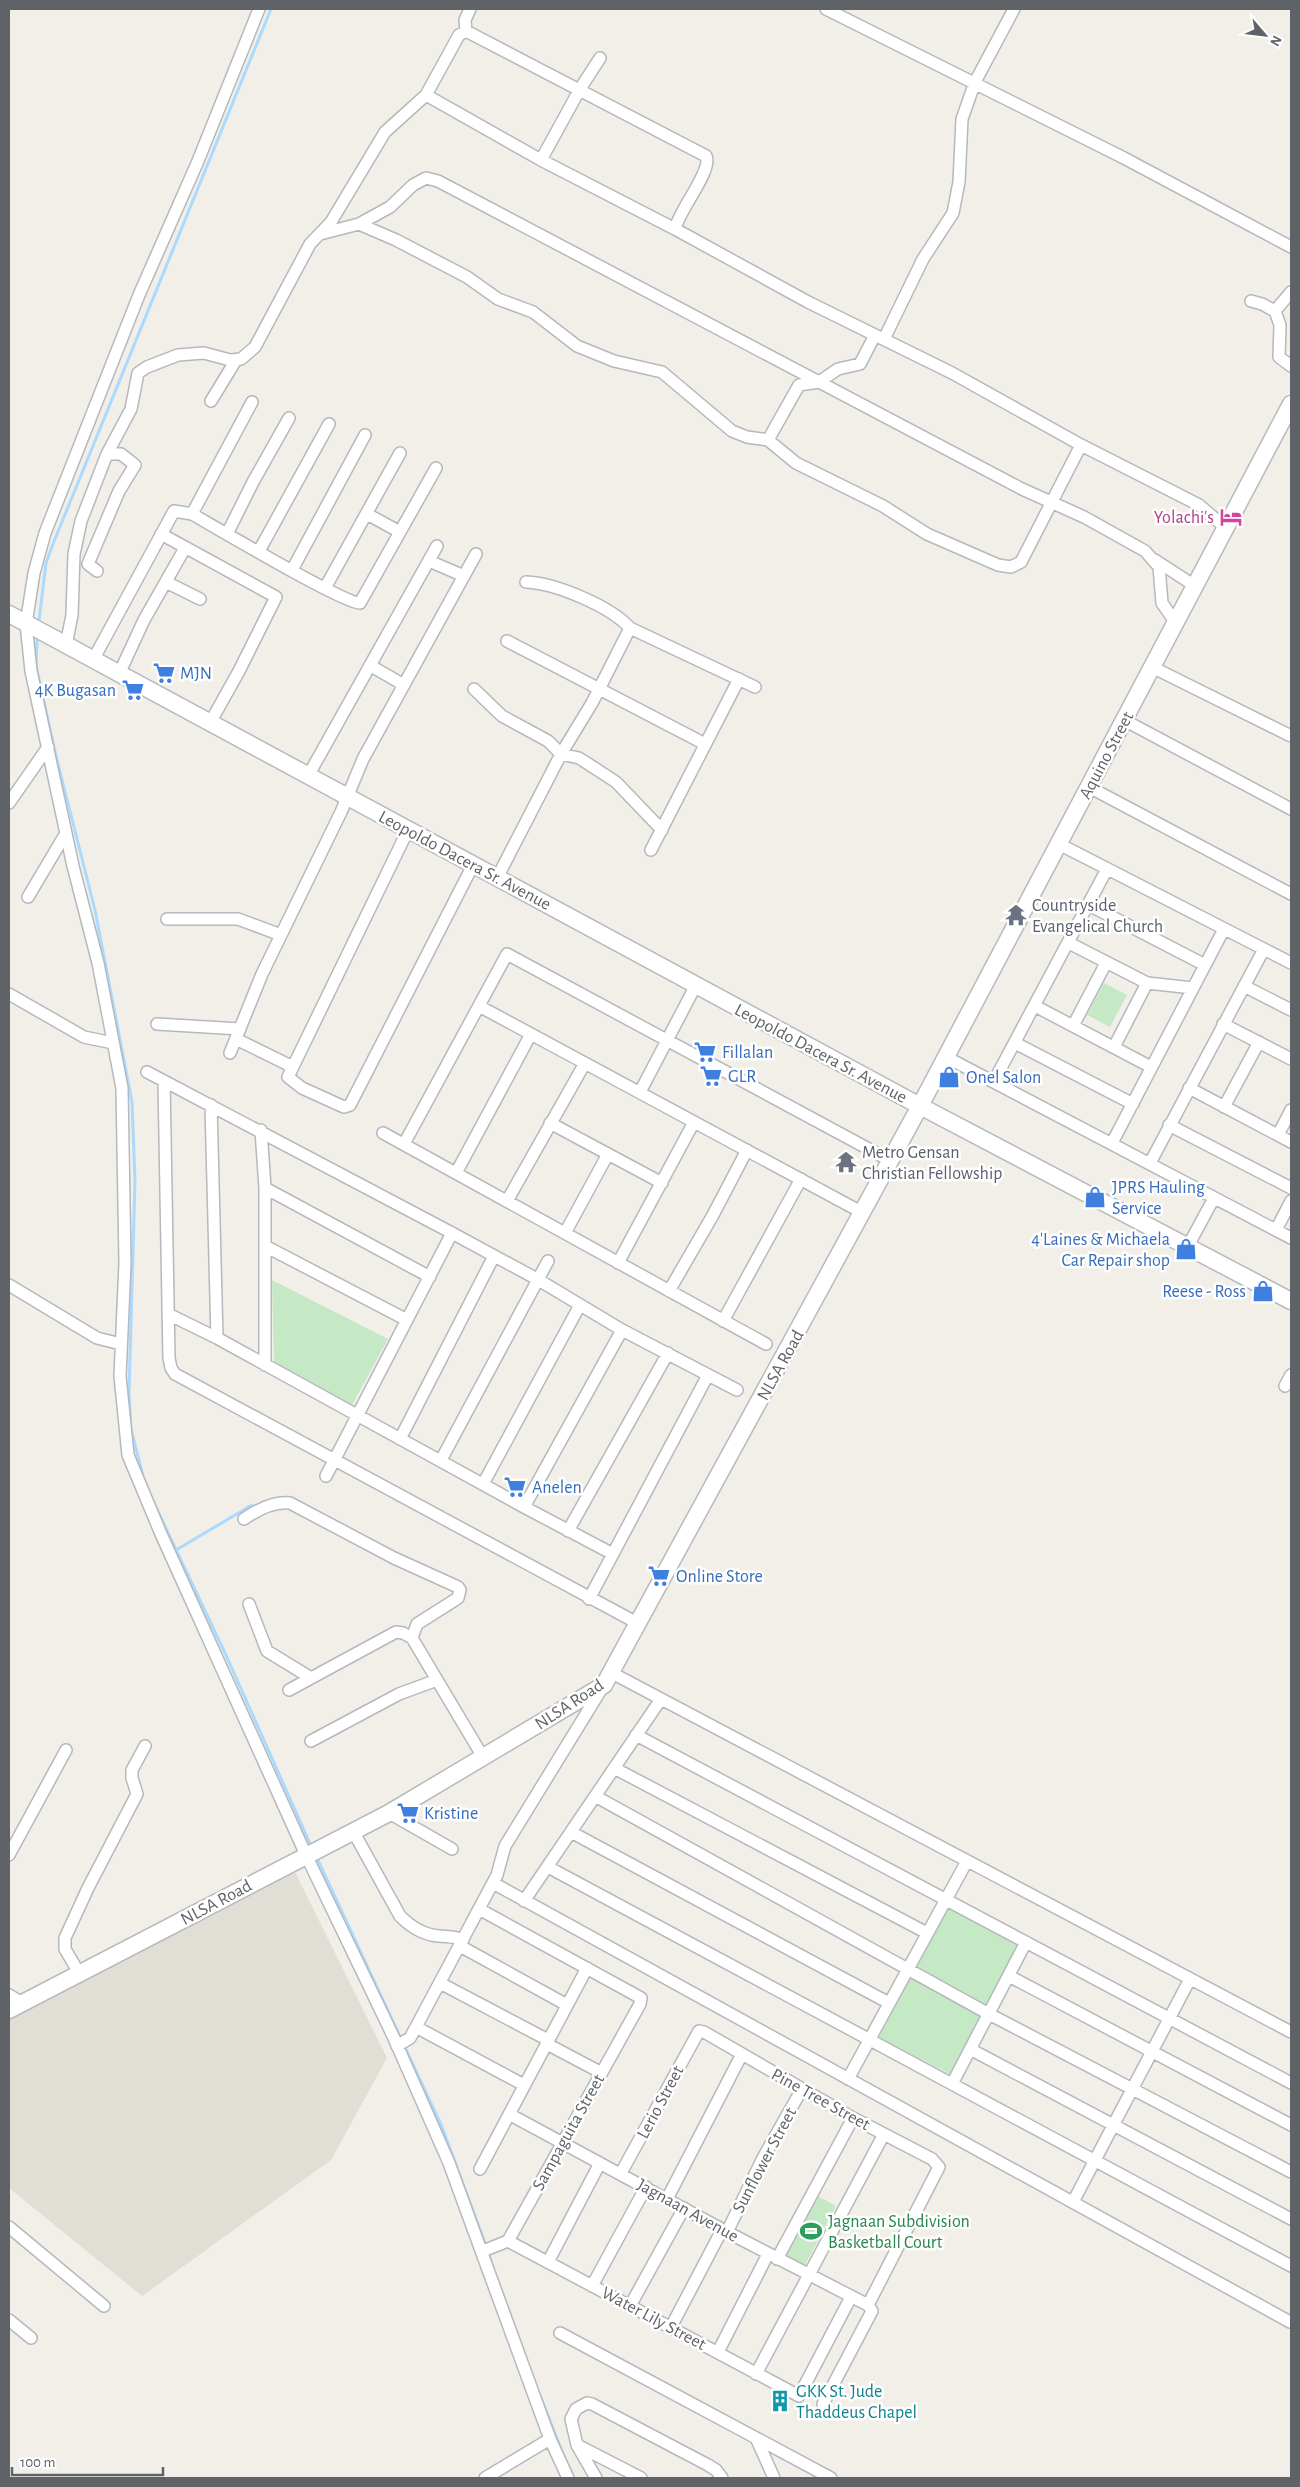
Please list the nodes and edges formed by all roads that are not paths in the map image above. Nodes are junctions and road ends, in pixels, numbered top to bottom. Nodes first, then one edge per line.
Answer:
1 (259, 9) edge
2 (470, 9) edge
3 (826, 9) edge
4 (1014, 9) edge
5 (466, 31) junction
6 (600, 58) dead end
7 (975, 82) junction
8 (580, 90) junction
9 (426, 95) junction
10 (541, 160) junction
11 (359, 224) junction
12 (675, 229) junction
13 (320, 234) junction
14 (1291, 247) edge
15 (1291, 292) edge
16 (1251, 302) dead end
17 (1275, 311) junction
18 (880, 337) junction
19 (236, 360) junction
20 (1291, 366) edge
21 (819, 382) junction
22 (212, 401) dead end
23 (252, 402) dead end
24 (1291, 404) edge
25 (289, 418) dead end
26 (329, 424) dead end
27 (365, 435) dead end
28 (768, 440) junction
29 (1081, 445) junction
30 (400, 453) dead end
31 (107, 454) junction
32 (436, 468) dead end
33 (1052, 503) junction
34 (192, 514) junction
35 (367, 514) junction
36 (1226, 528) junction
37 (400, 532) junction
38 (161, 534) junction
39 (227, 534) junction
40 (437, 546) dead end
41 (185, 548) junction
42 (259, 551) junction
43 (476, 554) dead end
44 (1154, 560) junction
45 (429, 561) junction
46 (292, 570) junction
47 (97, 571) dead end
48 (464, 576) junction
49 (166, 582) junction
50 (526, 582) dead end
51 (1195, 586) junction
52 (325, 588) junction
53 (200, 599) dead end
54 (9, 614) edge
55 (1176, 623) junction
56 (26, 624) junction
57 (630, 628) junction
58 (507, 641) dead end
59 (66, 645) junction
60 (93, 660) junction
61 (371, 666) junction
62 (1152, 667) junction
63 (118, 674) junction
64 (738, 679) junction
65 (404, 685) junction
66 (755, 687) dead end
67 (474, 689) dead end
68 (598, 690) junction
69 (1124, 720) junction
70 (210, 723) junction
71 (1291, 736) edge
72 (705, 744) junction
73 (48, 747) junction
74 (561, 754) junction
75 (308, 776) junction
76 (1089, 787) junction
77 (346, 796) junction
78 (9, 803) edge
79 (1291, 809) edge
80 (408, 830) junction
81 (662, 830) junction
82 (66, 833) junction
83 (1059, 844) junction
84 (651, 850) dead end
85 (473, 865) junction
86 (1107, 869) junction
87 (497, 878) junction
88 (1291, 894) edge
89 (28, 897) dead end
90 (1089, 905) junction
91 (167, 918) dead end
92 (1224, 929) junction
93 (281, 935) junction
94 (1069, 943) junction
95 (1264, 949) junction
96 (1106, 963) junction
97 (1291, 963) edge
98 (1205, 965) junction
99 (1147, 984) junction
100 (696, 985) junction
101 (1244, 986) junction
102 (1193, 988) junction
103 (9, 994) edge
104 (479, 1006) junction
105 (1035, 1006) junction
106 (1291, 1010) edge
107 (157, 1024) dead end
108 (1223, 1024) junction
109 (1073, 1026) junction
110 (238, 1034) junction
111 (531, 1034) junction
112 (667, 1040) junction
113 (1259, 1042) junction
114 (113, 1043) junction
115 (1015, 1043) junction
116 (1114, 1047) junction
117 (230, 1053) dead end
118 (946, 1057) junction
119 (1291, 1059) edge
120 (585, 1063) junction
121 (293, 1067) junction
122 (1151, 1067) junction
123 (147, 1072) dead end
124 (164, 1080) junction
125 (994, 1081) junction
126 (1189, 1088) junction
127 (640, 1092) junction
128 (1133, 1104) junction
129 (211, 1105) junction
130 (920, 1106) junction
131 (1224, 1107) junction
132 (1291, 1110) edge
133 (694, 1122) junction
134 (550, 1123) junction
135 (1170, 1125) junction
136 (261, 1130) junction
137 (383, 1133) dead end
138 (1278, 1135) junction
139 (1291, 1142) edge
140 (1112, 1143) junction
141 (404, 1144) junction
142 (747, 1150) junction
143 (608, 1154) junction
144 (891, 1161) junction
145 (1150, 1163) junction
146 (456, 1173) junction
147 (801, 1180) junction
148 (662, 1183) junction
149 (265, 1188) junction
150 (1291, 1188) edge
151 (1214, 1198) junction
152 (1291, 1200) edge
153 (507, 1201) junction
154 (863, 1213) junction
155 (1276, 1230) junction
156 (452, 1233) junction
157 (565, 1233) junction
158 (1291, 1238) edge
159 (265, 1246) junction
160 (1188, 1246) junction
161 (494, 1256) junction
162 (548, 1261) dead end
163 (618, 1262) junction
164 (430, 1277) junction
165 (537, 1279) junction
166 (9, 1285) edge
167 (669, 1291) junction
168 (1291, 1301) edge
169 (580, 1305) junction
170 (170, 1315) junction
171 (407, 1320) junction
172 (723, 1320) junction
173 (622, 1330) junction
174 (217, 1338) junction
175 (122, 1344) junction
176 (766, 1344) dead end
177 (668, 1353) junction
178 (265, 1365) junction
179 (708, 1375) junction
180 (1291, 1375) edge
181 (1285, 1386) dead end
182 (737, 1390) dead end
183 (358, 1416) junction
184 (400, 1439) junction
185 (334, 1460) junction
186 (441, 1460) junction
187 (326, 1476) dead end
188 (483, 1484) junction
189 (524, 1507) junction
190 (244, 1519) dead end
191 (568, 1531) junction
192 (611, 1553) junction
193 (588, 1598) junction
194 (249, 1604) dead end
195 (639, 1624) junction
196 (412, 1638) junction
197 (311, 1678) junction
198 (608, 1679) junction
199 (437, 1680) junction
200 (290, 1690) dead end
201 (661, 1699) junction
202 (636, 1735) junction
203 (311, 1741) dead end
204 (145, 1746) dead end
205 (66, 1750) dead end
206 (483, 1757) junction
207 (614, 1768) junction
208 (595, 1796) junction
209 (389, 1813) junction
210 (353, 1831) junction
211 (571, 1832) junction
212 (452, 1848) dead end
213 (311, 1852) junction
214 (9, 1855) edge
215 (967, 1861) junction
216 (548, 1866) junction
217 (493, 1883) junction
218 (946, 1899) junction
219 (524, 1901) junction
220 (479, 1909) junction
221 (927, 1933) junction
222 (1026, 1942) junction
223 (462, 1943) junction
224 (587, 1968) junction
225 (908, 1968) junction
226 (79, 1973) junction
227 (1009, 1976) junction
228 (1190, 1979) junction
229 (440, 1983) junction
230 (13, 2003) edge
231 (889, 2003) junction
232 (567, 2005) junction
233 (989, 2014) junction
234 (1170, 2018) junction
235 (416, 2027) junction
236 (698, 2031) joint
237 (1291, 2032) edge
238 (869, 2039) junction
239 (403, 2042) junction
240 (547, 2042) junction
241 (970, 2049) junction
242 (1152, 2052) junction
243 (742, 2054) junction
244 (600, 2072) junction
245 (848, 2079) junction
246 (1291, 2083) edge
247 (952, 2084) junction
248 (524, 2085) junction
249 (802, 2089) junction
250 (1132, 2089) junction
251 (508, 2114) junction
252 (853, 2118) junction
253 (1113, 2125) junction
254 (1291, 2125) edge
255 (884, 2134) junction
256 (562, 2142) junction
257 (1095, 2161) junction
258 (600, 2163) junction
259 (480, 2169) dead end
260 (1291, 2172) edge
261 (621, 2173) junction
262 (646, 2188) junction
263 (667, 2199) junction
264 (1073, 2202) junction
265 (684, 2208) junction
266 (1291, 2218) edge
267 (9, 2227) edge
268 (724, 2231) junction
269 (508, 2241) junction
270 (483, 2251) junction
271 (772, 2256) junction
272 (548, 2262) junction
273 (1291, 2266) edge
274 (808, 2275) junction
275 (592, 2286) junction
276 (851, 2297) junction
277 (868, 2305) junction
278 (104, 2306) dead end
279 (630, 2306) junction
280 (9, 2320) edge
281 (1289, 2324) edge
282 (670, 2327) junction
283 (560, 2333) dead end
284 (31, 2338) dead end
285 (718, 2352) junction
286 (756, 2374) junction
287 (823, 2404) dead end
288 (550, 2439) junction
289 (757, 2440) junction
290 (578, 2445) junction
291 (486, 2478) edge
292 (568, 2478) edge
293 (596, 2478) edge
294 (641, 2478) edge
295 (722, 2478) edge
296 (774, 2478) edge
297 (831, 2478) edge

1 - 56 street
2 - 5 street
3 - 7 street
4 - 7 street
5 - 8 street
5 - 9 street
6 - 8 street
7 - 14 street
7 - 18 street
8 - 10 street
8 - 12 street
9 - 10 street
9 - 13 street
10 - 12 street
11 - 13 street
11 - 21 street
11 - 28 street
12 - 18 street
13 - 19 street
15 - 17 street
16 - 17 street
17 - 20 street
18 - 21 street
18 - 29 street
19 - 22 street
19 - 31 street
21 - 28 street
21 - 33 street
23 - 34 street
24 - 36 main road, Aquino Street
25 - 39 street
26 - 42 street
27 - 46 street
28 - 33 street
29 - 33 street
29 - 36 street
30 - 35 street
31 - 47 street
31 - 59 street
32 - 37 street
33 - 44 street
34 - 38 street
34 - 39 street
35 - 37 street
35 - 52 street
36 - 51 main road, Aquino Street
37 - 52 street
38 - 41 street
38 - 60 street
39 - 42 street
40 - 45 street
41 - 49 street
41 - 70 street
42 - 46 street
43 - 48 street
44 - 51 street
44 - 55 street
45 - 48 street
45 - 61 street
46 - 52 street
48 - 65 street
49 - 53 street
49 - 63 street
50 - 57 street
51 - 55 main road, Aquino Street
54 - 56 main road, Leopoldo Dacera Sr. Avenue
55 - 62 main road, Aquino Street
56 - 59 main road, Leopoldo Dacera Sr. Avenue
56 - 73 street
57 - 64 street
57 - 68 street
58 - 68 street
59 - 60 main road, Leopoldo Dacera Sr. Avenue
60 - 63 main road, Leopoldo Dacera Sr. Avenue
61 - 65 street
61 - 75 street
62 - 69 main road, Aquino Street
62 - 71 street
63 - 70 main road, Leopoldo Dacera Sr. Avenue
64 - 66 street
64 - 72 street
65 - 77 street
67 - 74 street
68 - 72 street
68 - 74 street
69 - 76 main road, Aquino Street
69 - 79 street
70 - 75 main road, Leopoldo Dacera Sr. Avenue
72 - 81 street
73 - 78 street
73 - 82 street
74 - 81 street
74 - 87 street
75 - 77 main road, Leopoldo Dacera Sr. Avenue
76 - 83 main road, Aquino Street
76 - 88 street
77 - 80 main road, Leopoldo Dacera Sr. Avenue
77 - 93 street
80 - 85 main road, Leopoldo Dacera Sr. Avenue
80 - 121 street
81 - 84 street
82 - 89 street
82 - 114 street
83 - 86 street
83 - 118 main road, Aquino Street
85 - 87 main road, Leopoldo Dacera Sr. Avenue
85 - 121 street
86 - 90 street
86 - 92 street
87 - 100 main road, Leopoldo Dacera Sr. Avenue
90 - 94 street
90 - 98 street
91 - 93 street
92 - 95 street
92 - 98 street
93 - 110 street
94 - 96 street
94 - 105 street
95 - 97 street
95 - 101 street
96 - 99 street
96 - 109 street
98 - 102 street
99 - 102 street
99 - 116 street
100 - 112 street
100 - 130 main road, Leopoldo Dacera Sr. Avenue
101 - 106 street
101 - 108 street
102 - 122 street
103 - 114 street
104 - 111 street
104 - 112 street
104 - 141 street
105 - 109 street
105 - 115 street
107 - 110 street
108 - 113 street
108 - 126 street
109 - 116 street
110 - 117 street
110 - 121 street
111 - 120 street
111 - 146 street
112 - 127 street
112 - 144 street
113 - 119 street
113 - 131 street
114 - 175 street
115 - 125 street
115 - 128 street
116 - 122 street
118 - 125 street
118 - 130 main road, Aquino Street
120 - 127 street
120 - 134 street
122 - 128 street
123 - 124 street
124 - 129 street
124 - 170 street
125 - 140 street
126 - 131 street
126 - 135 street
127 - 133 street
128 - 140 street
129 - 136 street
129 - 174 street
130 - 144 main road, NLSA Road
130 - 160 main road, Leopoldo Dacera Sr. Avenue
131 - 138 street
132 - 138 street
133 - 142 street
133 - 148 street
134 - 143 street
134 - 153 street
135 - 145 street
135 - 150 street
136 - 149 street
136 - 156 street
137 - 141 street
138 - 139 street
140 - 145 street
141 - 146 street
142 - 147 street
142 - 167 street
143 - 148 street
143 - 157 street
144 - 154 main road, NLSA Road
145 - 151 street
146 - 153 street
147 - 154 street
147 - 172 street
148 - 163 street
149 - 159 street
149 - 164 street
151 - 155 street
151 - 160 street
152 - 155 street
153 - 157 street
154 - 195 main road, NLSA Road
155 - 158 street
156 - 161 street
156 - 164 street
157 - 163 street
159 - 171 street
159 - 178 street
160 - 168 main road, Leopoldo Dacera Sr. Avenue
161 - 165 street
161 - 184 street
162 - 165 street
163 - 167 street
164 - 171 street
165 - 169 street
165 - 186 street
166 - 175 street
167 - 172 street
169 - 173 street
169 - 188 street
170 - 174 street
170 - 185 street
171 - 183 street
172 - 176 street
173 - 177 street
173 - 189 street
174 - 178 street
175 - 213 street
177 - 179 street
177 - 191 street
178 - 183 street
179 - 182 street
179 - 192 street
180 - 181 street
183 - 184 street
183 - 185 street
184 - 186 street
185 - 187 street
185 - 193 street
186 - 188 street
188 - 189 street
189 - 191 street
190 - 196 street
191 - 192 street
192 - 193 street
193 - 195 street
194 - 197 street
195 - 198 main road, NLSA Road
196 - 197 street
196 - 199 street
197 - 200 street
198 - 201 street
198 - 206 main road, NLSA Road
198 - 217 street
199 - 203 street
199 - 206 street
201 - 202 street
201 - 215 street
202 - 207 street
202 - 218 street
204 - 226 street
205 - 214 street
206 - 209 main road, NLSA Road
207 - 208 street
207 - 221 street
208 - 211 street
208 - 225 street
209 - 210 main road, NLSA Road
209 - 212 street
210 - 213 main road, NLSA Road
210 - 223 street
211 - 216 street
211 - 231 street
213 - 226 main road, NLSA Road
213 - 239 street
215 - 218 street
215 - 228 street
216 - 219 street
216 - 238 street
217 - 219 street
217 - 220 street
218 - 221 street
218 - 222 street
219 - 245 street
220 - 223 street
220 - 224 street
221 - 225 street
222 - 227 street
222 - 234 street
223 - 229 street
223 - 232 street
224 - 232 street
224 - 244 street, Sampaguita Street
225 - 231 street
225 - 233 street
226 - 230 main road, NLSA Road
227 - 233 street
227 - 242 street
228 - 234 street
228 - 237 street
229 - 235 street
229 - 240 street
231 - 238 street
232 - 240 street
233 - 241 street
233 - 250 street
234 - 242 street
234 - 246 street
235 - 239 street
235 - 248 street
236 - 243 street, Pine Tree Street
236 - 261 street, Lerio Street
238 - 245 street
238 - 247 street
239 - 270 street
240 - 244 street
240 - 248 street
241 - 247 street
241 - 253 street
242 - 250 street
242 - 254 street
243 - 249 street, Pine Tree Street
243 - 263 street
244 - 256 street, Sampaguita Street
245 - 264 street
247 - 257 street
248 - 251 street
249 - 252 street, Pine Tree Street
249 - 268 street, Sunflower Street
250 - 253 street
250 - 260 street
251 - 256 street, Jagnaan Avenue
251 - 259 street
252 - 255 street, Pine Tree Street
252 - 271 street
253 - 257 street
253 - 266 street
255 - 274 street
255 - 277 street, Pine Tree Street
256 - 258 street, Jagnaan Avenue
256 - 269 street, Sampaguita Street
257 - 264 street
257 - 273 street
258 - 261 street, Jagnaan Avenue
258 - 272 street
261 - 262 street, Jagnaan Avenue
262 - 263 street, Jagnaan Avenue
262 - 275 street
263 - 265 street, Jagnaan Avenue
264 - 281 street
265 - 268 street, Jagnaan Avenue
265 - 279 street
267 - 278 street
268 - 271 street, Jagnaan Avenue
268 - 282 street, Sunflower Street
269 - 270 street
269 - 272 street, Water Lily Street
270 - 288 street
271 - 274 street, Jagnaan Avenue
271 - 285 street
272 - 275 street, Water Lily Street
274 - 276 street, Jagnaan Avenue
274 - 286 street
275 - 279 street, Water Lily Street
276 - 277 street, Jagnaan Avenue
276 - 286 street, Water Lily Street
277 - 287 street
279 - 282 street, Water Lily Street
280 - 284 street
282 - 285 street, Water Lily Street
283 - 289 street
285 - 286 street, Water Lily Street
288 - 291 street
288 - 292 street
289 - 296 street
289 - 297 street
290 - 293 street
290 - 294 street
290 - 295 street

